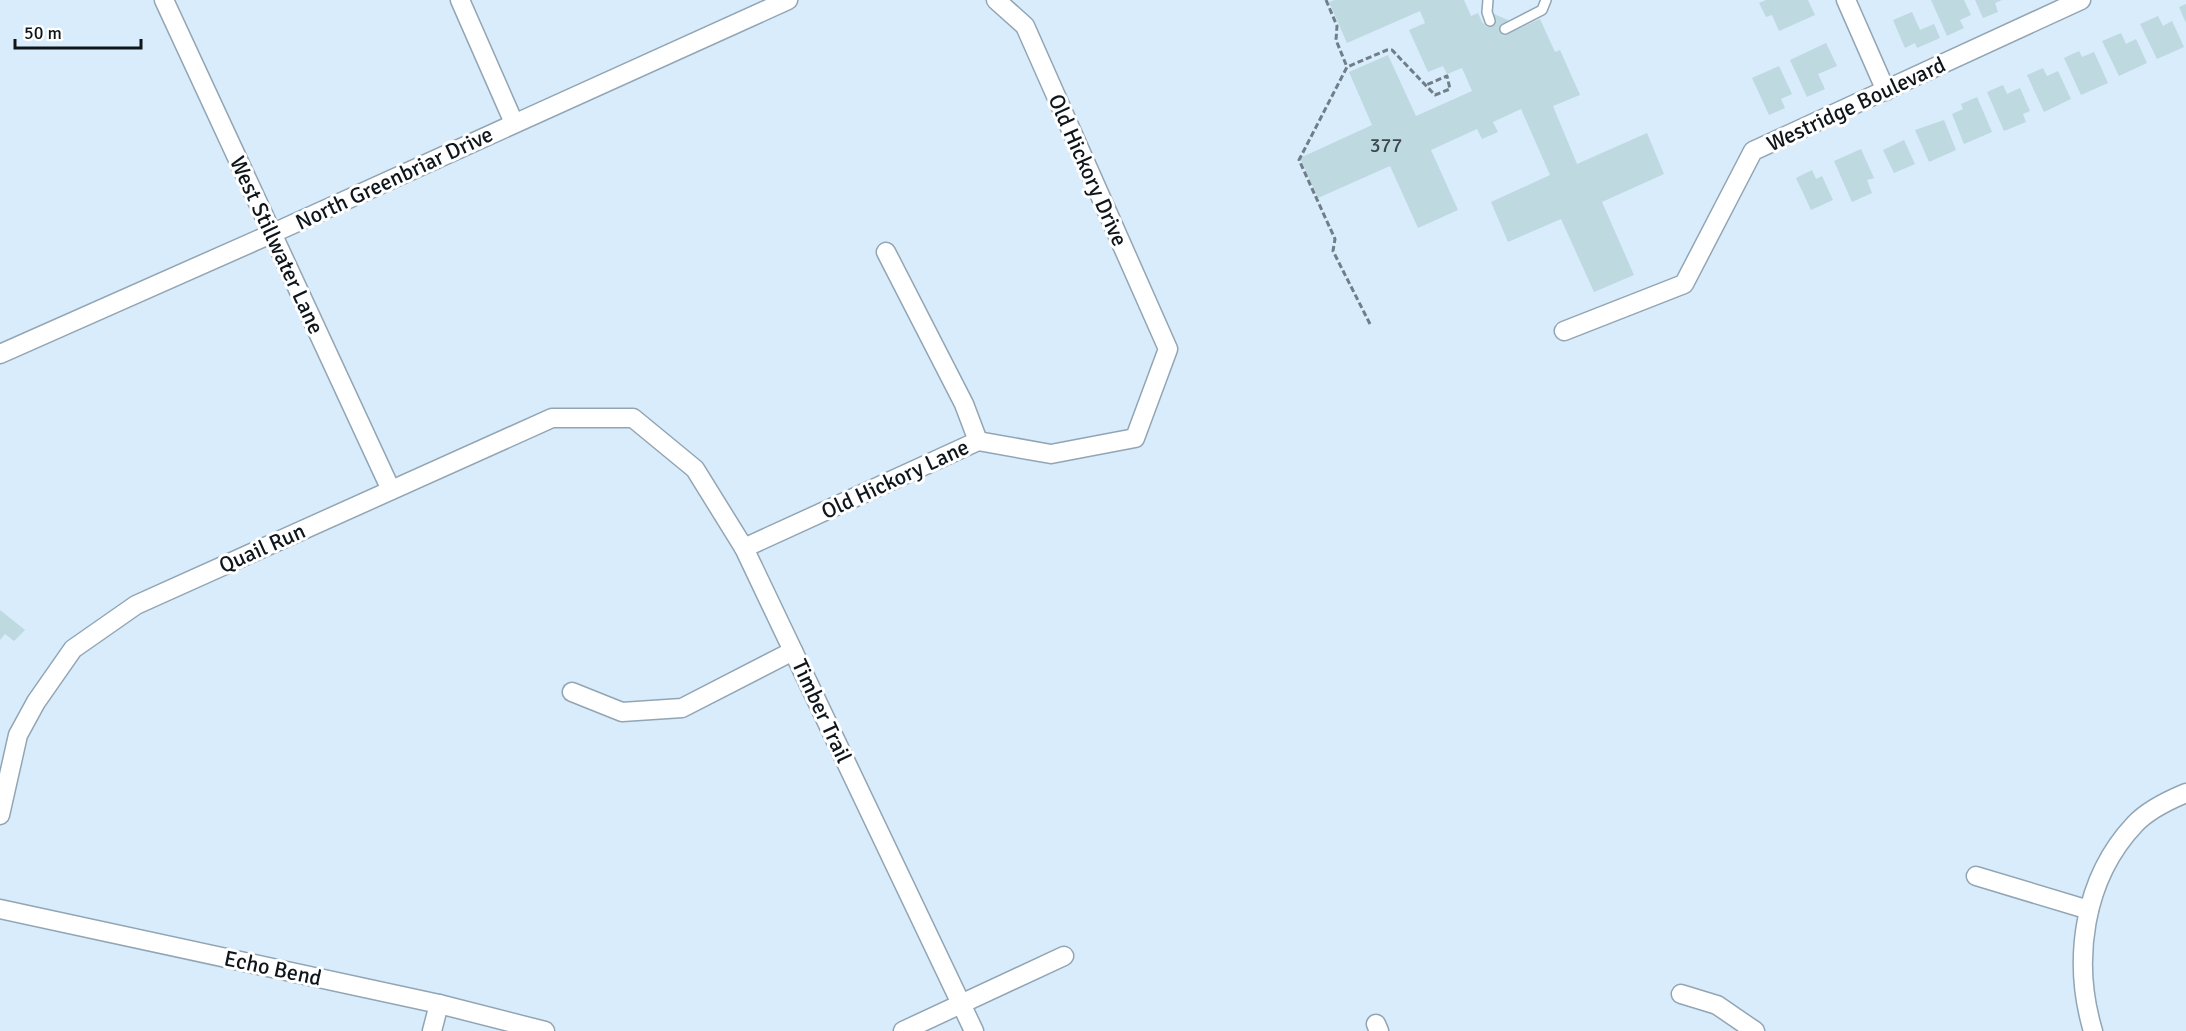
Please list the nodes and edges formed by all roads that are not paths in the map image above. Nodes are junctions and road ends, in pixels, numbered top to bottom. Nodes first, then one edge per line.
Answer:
1 (164, 0) edge
2 (460, 0) edge
3 (788, 0) edge
4 (996, 0) edge
5 (1488, 0) edge
6 (1546, 0) edge
7 (1846, 0) edge
8 (2081, 0) edge
9 (1490, 21) dead end
10 (1505, 29) dead end
11 (1886, 91) junction
12 (514, 123) junction
13 (271, 234) junction
14 (886, 252) dead end
15 (1564, 331) dead end
16 (1168, 349) joint
17 (0, 354) edge
18 (633, 418) joint
19 (978, 441) junction
20 (391, 490) junction
21 (744, 548) junction
22 (793, 651) junction
23 (572, 692) dead end
24 (2186, 793) edge
25 (0, 815) edge
26 (1976, 876) dead end
27 (0, 909) edge
28 (2089, 910) junction
29 (1064, 956) dead end
30 (1681, 994) dead end
31 (439, 1004) junction
32 (961, 1004) junction
33 (432, 1031) edge
34 (545, 1031) edge
35 (903, 1031) edge
36 (974, 1031) edge
37 (1755, 1031) edge
38 (2093, 1031) edge

1 - 13 street, West Stillwater Lane
2 - 12 street
3 - 12 street, North Greenbriar Drive
4 - 16 street, Old Hickory Drive
5 - 9 lane
6 - 10 lane
7 - 11 street
8 - 11 street, Westridge Boulevard
11 - 15 street, Westridge Boulevard
12 - 13 street, North Greenbriar Drive
13 - 17 street, North Greenbriar Drive
13 - 20 street, West Stillwater Lane
14 - 19 street
16 - 19 street, Old Hickory Lane
18 - 20 street, Quail Run
18 - 21 street, Timber Trail
19 - 21 street, Old Hickory Lane
20 - 25 street, Quail Run
21 - 22 street, Timber Trail
22 - 23 street
22 - 32 street, Timber Trail
24 - 28 street
26 - 28 street
27 - 31 street, Echo Bend
28 - 38 street
29 - 32 street
30 - 37 street
31 - 33 street
31 - 34 street, Echo Bend
32 - 35 street
32 - 36 street, Timber Trail

